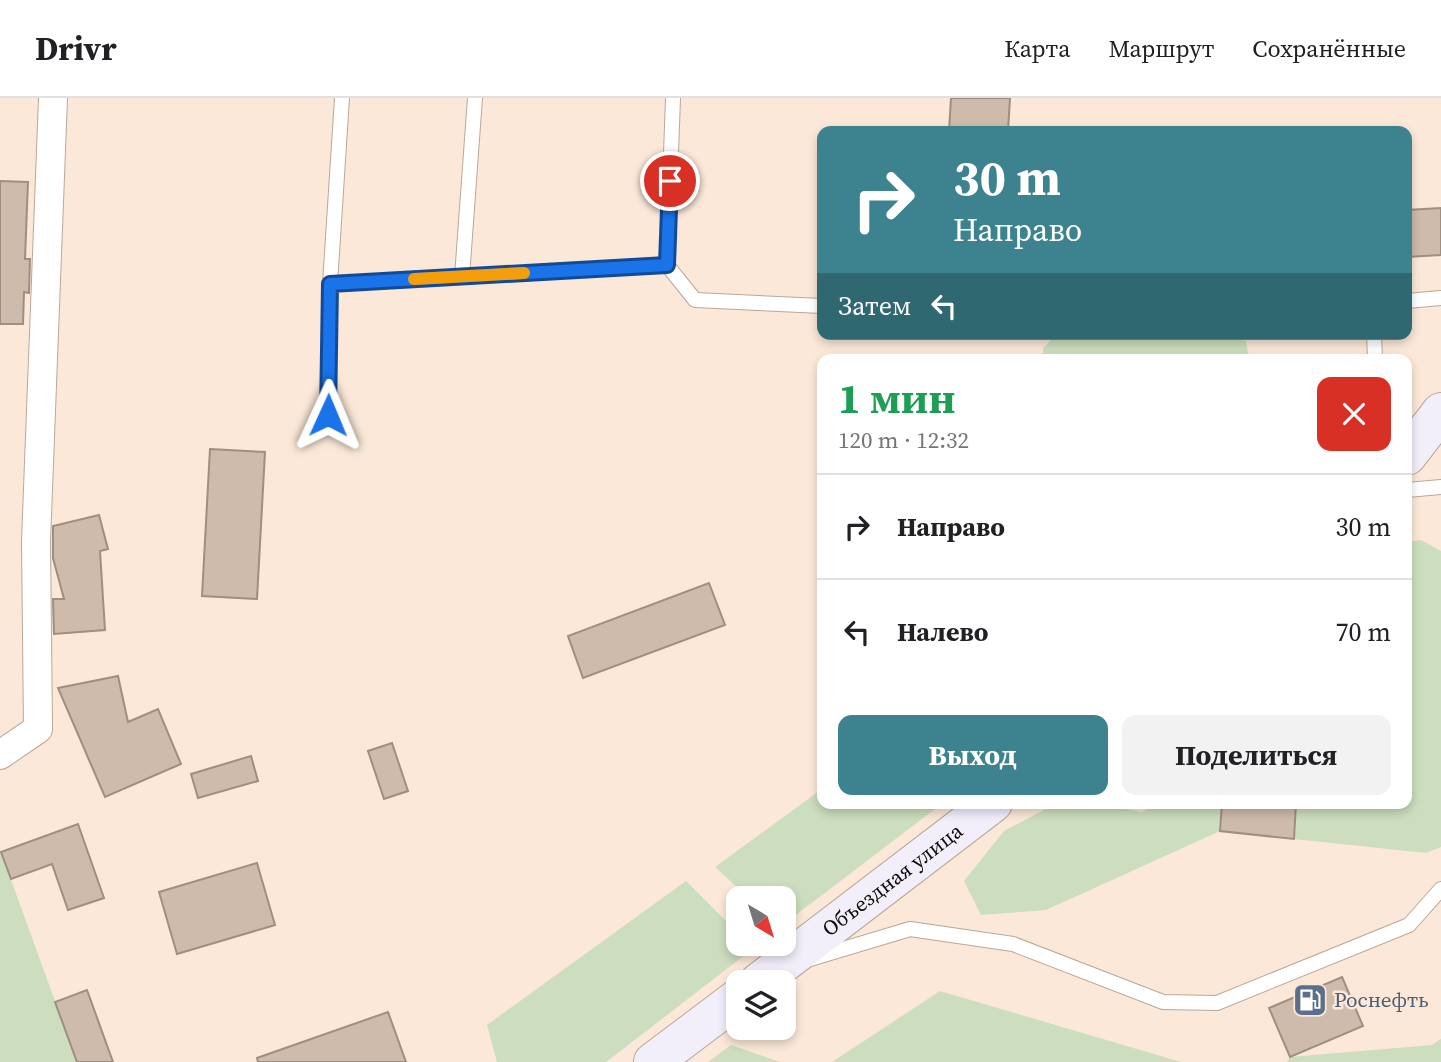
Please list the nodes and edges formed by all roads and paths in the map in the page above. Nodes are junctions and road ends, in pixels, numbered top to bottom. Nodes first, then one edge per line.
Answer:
1 (53, 98) edge
2 (342, 98) edge
3 (475, 98) edge
4 (673, 98) edge
5 (667, 265) junction
6 (462, 277) junction
7 (330, 284) junction
8 (1441, 298) edge
9 (1412, 301) edge
10 (817, 306) edge
11 (1441, 412) edge
12 (328, 415) dead end
13 (1412, 450) edge
14 (1441, 487) edge
15 (1412, 490) edge
16 (0, 755) edge
17 (985, 809) edge
18 (1441, 889) edge
19 (775, 970) edge
20 (785, 970) edge
21 (726, 1007) edge
22 (653, 1062) edge

1 - 16 street
2 - 7 lane
3 - 6 lane
4 - 5 lane
5 - 6 lane
5 - 10 lane
6 - 7 lane
7 - 12 lane
8 - 9 lane
11 - 13 main road
14 - 15 lane
17 - 19 main road, Объездная улица
18 - 20 lane
21 - 22 main road

